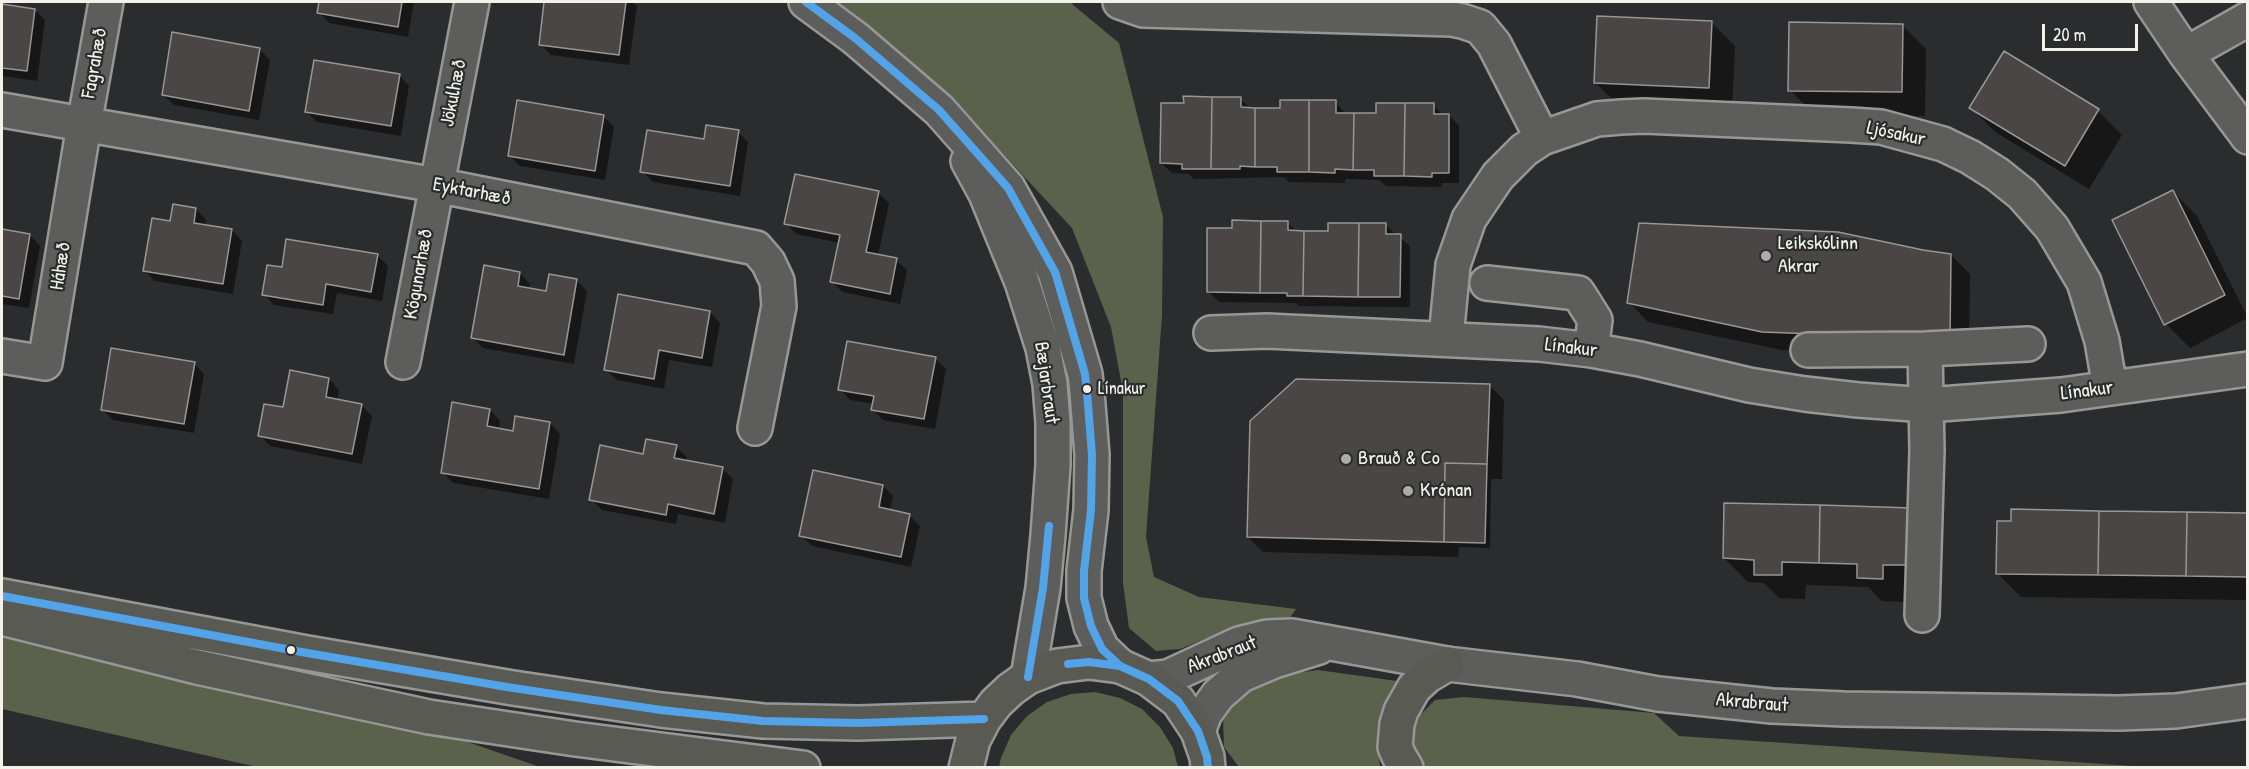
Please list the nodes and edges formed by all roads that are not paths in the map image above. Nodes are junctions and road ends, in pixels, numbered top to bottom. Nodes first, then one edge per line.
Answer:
1 (106, 2) edge
2 (472, 2) edge
3 (806, 2) edge
4 (1120, 2) edge
5 (2151, 2) edge
6 (2247, 19) edge
7 (2186, 54) junction
8 (2, 110) edge
9 (939, 110) junction
10 (84, 125) junction
11 (1542, 138) junction
12 (2247, 138) edge
13 (436, 185) junction
14 (1487, 283) dead end
15 (1211, 333) dead end
16 (1446, 338) junction
17 (2028, 344) dead end
18 (1925, 349) junction
19 (1592, 350) junction
20 (1808, 350) dead end
21 (2, 356) edge
22 (403, 362) dead end
23 (2247, 369) edge
24 (2110, 388) junction
25 (1927, 405) junction
26 (754, 428) dead end
27 (2, 596) edge
28 (1922, 615) dead end
29 (2, 618) edge
30 (1332, 643) junction
31 (1447, 664) junction
32 (1135, 672) junction
33 (1028, 677) junction
34 (2247, 701) edge
35 (2176, 711) junction
36 (984, 719) junction
37 (2247, 723) edge
38 (1198, 731) junction
39 (803, 768) edge
40 (966, 768) edge
41 (1208, 768) edge
42 (1406, 768) edge

1 - 10 street, Fagrahæð
2 - 13 street, Jökulhæð
3 - 9 street, Bæjarbraut
4 - 11 street
5 - 7 street
6 - 7 street
7 - 12 street
8 - 10 street, Eyktarhæð
9 - 32 street, Bæjarbraut
9 - 33 street, Bæjarbraut
10 - 13 street, Eyktarhæð
10 - 21 street, Háhæð
11 - 16 street, Ljósakur
11 - 24 street, Ljósakur
13 - 22 street, Kögunarhæð
13 - 26 street, Eyktarhæð
14 - 19 street
15 - 16 street, Línakur
16 - 19 street, Línakur
17 - 18 street
18 - 20 street
18 - 25 street
19 - 25 street, Línakur
23 - 24 street, Línakur
24 - 25 street, Línakur
25 - 28 street
27 - 36 main road
29 - 39 main road
30 - 31 street, Akrabraut
30 - 32 street, Akrabraut
30 - 38 street, Akrabraut
31 - 35 street, Akrabraut
31 - 42 main road
32 - 33 main road
32 - 38 main road
33 - 36 main road
34 - 35 street, Akrabraut
35 - 37 street, Akrabraut
36 - 40 main road
38 - 41 main road

